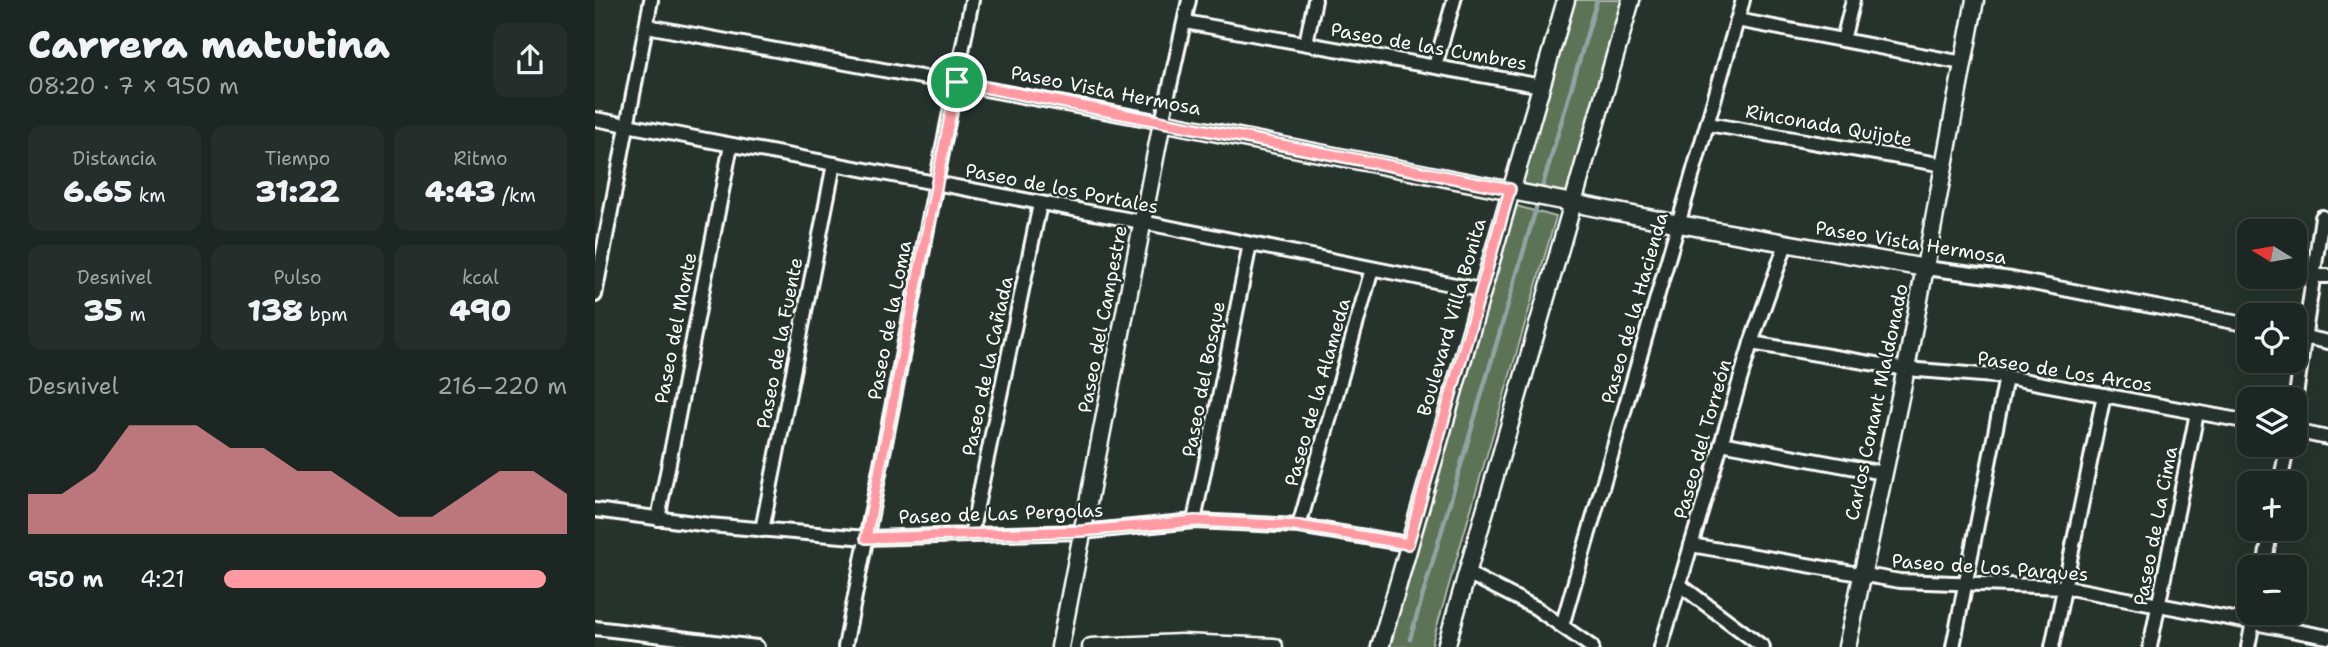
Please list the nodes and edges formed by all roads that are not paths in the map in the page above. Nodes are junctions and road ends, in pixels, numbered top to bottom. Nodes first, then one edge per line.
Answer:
1 (651, 0) edge
2 (972, 0) edge
3 (1189, 0) edge
4 (1315, 0) edge
5 (1454, 0) edge
6 (1566, 0) edge
7 (1631, 0) edge
8 (1743, 0) edge
9 (1853, 0) edge
10 (1975, 0) edge
11 (1737, 20) junction
12 (1185, 22) junction
13 (647, 26) junction
14 (1843, 40) junction
15 (1306, 43) junction
16 (1963, 63) junction
17 (1435, 66) junction
18 (957, 82) junction
19 (1542, 86) junction
20 (595, 119) edge
21 (1162, 122) junction
22 (629, 124) junction
23 (1708, 124) junction
24 (731, 145) junction
25 (834, 164) junction
26 (1944, 165) junction
27 (936, 183) junction
28 (1513, 190) junction
29 (1569, 202) junction
30 (1040, 204) junction
31 (2322, 217) dead end
32 (1142, 222) junction
33 (1679, 224) junction
34 (1250, 244) junction
35 (1786, 244) junction
36 (1925, 268) junction
37 (1372, 269) junction
38 (2314, 276) junction
39 (2328, 276) edge
40 (1481, 290) junction
41 (595, 295) edge
42 (2307, 306) edge
43 (2237, 323) edge
44 (2307, 338) edge
45 (2328, 342) edge
46 (1751, 343) junction
47 (1906, 369) junction
48 (2006, 377) junction
49 (2104, 395) junction
50 (2197, 412) junction
51 (2237, 420) edge
52 (2307, 434) edge
53 (2328, 438) edge
54 (1721, 443) junction
55 (1883, 473) junction
56 (595, 510) edge
57 (658, 519) junction
58 (1195, 521) junction
59 (1299, 526) junction
60 (762, 530) junction
61 (1082, 531) junction
62 (971, 535) junction
63 (866, 538) junction
64 (1408, 544) junction
65 (1691, 545) junction
66 (1467, 573) junction
67 (1863, 577) junction
68 (1680, 585) junction
69 (1965, 586) junction
70 (2064, 587) junction
71 (2159, 604) junction
72 (2237, 615) edge
73 (2252, 625) edge
74 (2284, 625) edge
75 (1562, 626) junction
76 (595, 628) edge
77 (2328, 637) edge
78 (757, 647) edge
79 (845, 647) edge
80 (1060, 647) edge
81 (1091, 647) edge
82 (1274, 647) edge
83 (1380, 647) edge
84 (1446, 647) edge
85 (1592, 647) edge
86 (1661, 647) edge
87 (1763, 647) edge
88 (1847, 647) edge
89 (1953, 647) edge
90 (2052, 647) edge
91 (2150, 647) edge
92 (2248, 647) edge

1 - 13 street
2 - 18 street, Paseo de la Loma
3 - 12 street, Paseo del Campestre
4 - 15 street
5 - 17 street
6 - 19 street, Boulevard Villa Bonita
7 - 29 street
8 - 11 street, Paseo de la Hacienda
9 - 14 street
10 - 16 street, Carlos Conant Maldonado
11 - 14 street
11 - 23 street, Paseo de la Hacienda
12 - 15 street, Paseo de las Cumbres
12 - 21 street, Paseo del Campestre
13 - 18 street, Paseo Vista Hermosa
13 - 22 street
14 - 16 street
15 - 17 street, Paseo de las Cumbres
16 - 26 street, Carlos Conant Maldonado
17 - 19 street, Paseo de las Cumbres
18 - 21 street, Paseo Vista Hermosa
18 - 27 street, Paseo de la Loma
19 - 28 street, Boulevard Villa Bonita
20 - 22 street, Paseo de los Portales
21 - 28 street, Paseo Vista Hermosa
21 - 32 street, Paseo del Campestre
22 - 24 street, Paseo de los Portales
22 - 41 street
23 - 26 street, Rinconada Quijote
23 - 33 street, Paseo de la Hacienda
24 - 25 street, Paseo de los Portales
24 - 57 street, Paseo del Monte
25 - 27 street, Paseo de los Portales
25 - 60 street, Paseo de la Fuente
26 - 36 street, Carlos Conant Maldonado
27 - 30 street, Paseo de los Portales
27 - 63 street, Paseo de la Loma
28 - 29 street, Paseo Vista Hermosa
28 - 40 street, Boulevard Villa Bonita
29 - 33 street, Paseo Vista Hermosa
29 - 66 street
30 - 32 street, Paseo de los Portales
30 - 62 street, Paseo de la Cañada
31 - 38 street
32 - 34 street, Paseo de los Portales
32 - 61 street, Paseo del Campestre
33 - 35 street, Paseo Vista Hermosa
33 - 75 street, Paseo de la Hacienda
34 - 37 street, Paseo de los Portales
34 - 58 street, Paseo del Bosque
35 - 36 street, Paseo Vista Hermosa
35 - 46 street, Paseo del Torreón
36 - 43 street, Paseo Vista Hermosa
36 - 47 street, Carlos Conant Maldonado
37 - 40 street, Paseo de los Portales
37 - 59 street, Paseo de la Alameda
38 - 39 street
38 - 42 street
40 - 64 street, Boulevard Villa Bonita
44 - 45 street
46 - 47 street, Paseo de Los Arcos
46 - 54 street, Paseo del Torreón
47 - 48 street, Paseo de Los Arcos
47 - 55 street, Carlos Conant Maldonado
48 - 49 street, Paseo de Los Arcos
48 - 69 street
49 - 50 street, Paseo de Los Arcos
49 - 70 street
50 - 51 street, Paseo de Los Arcos
50 - 71 street, Paseo de La Cima
52 - 53 street
54 - 55 street
54 - 65 street, Paseo del Torreón
55 - 67 street, Carlos Conant Maldonado
56 - 57 street, Paseo de Las Pergolas
57 - 60 street, Paseo de Las Pergolas
58 - 59 street, Paseo de Las Pergolas
58 - 61 street, Paseo de Las Pergolas
59 - 64 street, Paseo de Las Pergolas
60 - 63 street, Paseo de Las Pergolas
61 - 62 street, Paseo de Las Pergolas
61 - 80 street, Paseo del Campestre
62 - 63 street, Paseo de Las Pergolas
63 - 79 street, Paseo de la Loma
64 - 83 street, Boulevard Villa Bonita
65 - 67 street, Paseo de Los Parques
65 - 68 street, Paseo del Torreón
66 - 75 street
66 - 84 street
67 - 69 street, Paseo de Los Parques
67 - 88 street, Carlos Conant Maldonado
68 - 86 street, Paseo del Torreón
68 - 87 street
69 - 70 street, Paseo de Los Parques
69 - 89 street
70 - 71 street, Paseo de Los Parques
70 - 90 street
71 - 72 street, Paseo de Los Parques
71 - 91 street, Paseo de La Cima
73 - 92 street
74 - 77 street, Paseo de Los Parques
75 - 85 street
76 - 78 street
81 - 82 street

